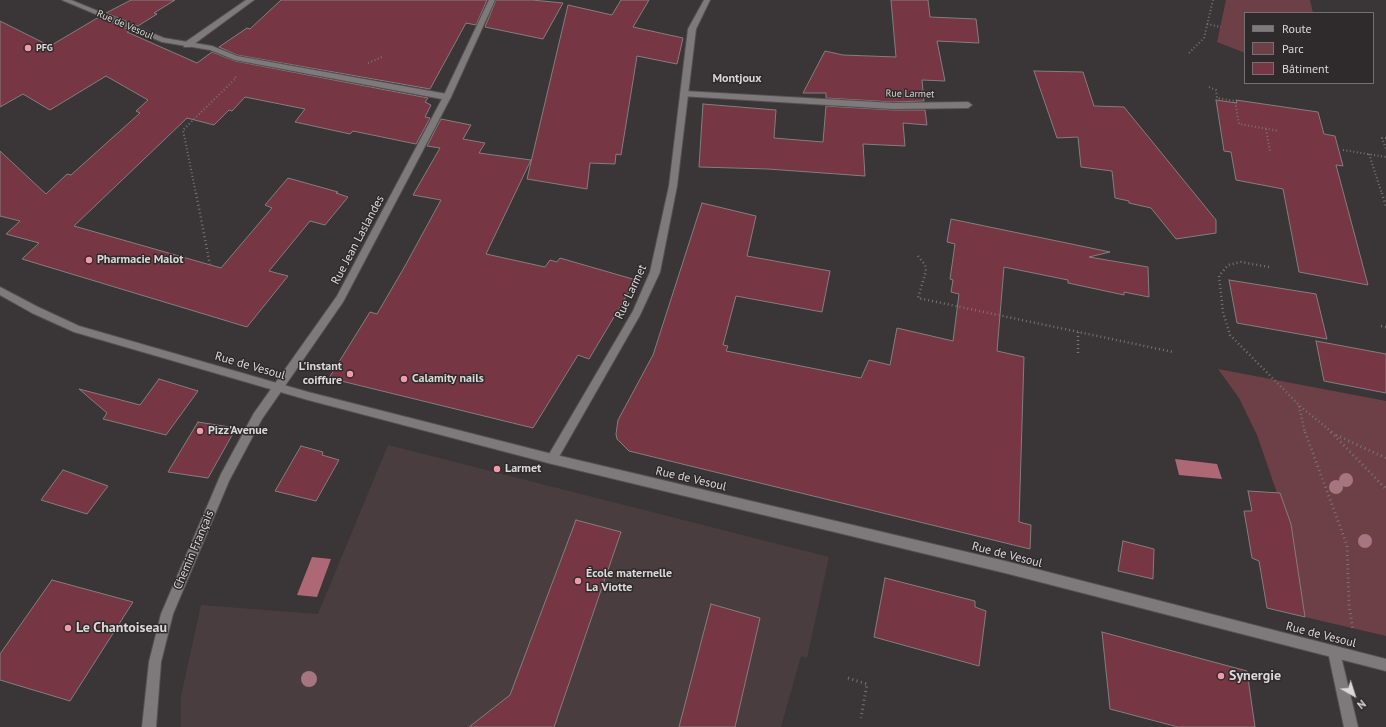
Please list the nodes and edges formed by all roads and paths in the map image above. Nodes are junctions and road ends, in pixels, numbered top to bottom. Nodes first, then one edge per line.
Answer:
1 (65, 0) edge
2 (251, 0) edge
3 (492, 0) edge
4 (707, 0) edge
5 (1212, 0) edge
6 (1207, 24) junction
7 (1221, 27) dead end
8 (187, 45) junction
9 (1189, 53) dead end
10 (230, 75) dead end
11 (1209, 87) dead end
12 (684, 94) junction
13 (447, 97) junction
14 (968, 105) dead end
15 (1266, 129) junction
16 (1279, 131) dead end
17 (1386, 138) edge
18 (1386, 149) edge
19 (1343, 150) dead end
20 (1270, 152) dead end
21 (1369, 154) junction
22 (1386, 157) edge
23 (1386, 207) edge
24 (918, 256) dead end
25 (210, 265) dead end
26 (1269, 267) dead end
27 (0, 291) edge
28 (1381, 326) dead end
29 (1386, 327) edge
30 (1078, 332) junction
31 (1173, 352) dead end
32 (1078, 355) dead end
33 (278, 386) junction
34 (1299, 405) junction
35 (1334, 434) junction
36 (552, 458) junction
37 (1386, 458) edge
38 (1386, 489) edge
39 (1353, 631) dead end
40 (1334, 652) junction
41 (1386, 665) edge
42 (848, 678) dead end
43 (862, 718) dead end
44 (149, 727) edge
45 (1351, 727) edge

1 - 8 street, Rue de Vesoul
2 - 8 street
3 - 13 street, Rue Jean Laslandes
4 - 12 street, Rue Larmet
5 - 6 path
6 - 7 path
6 - 9 path
8 - 13 street
10 - 25 path
11 - 15 path
12 - 14 street, Rue Larmet
12 - 36 street, Rue Larmet
13 - 33 street, Rue Jean Laslandes
15 - 16 path
15 - 20 path
17 - 18 path
19 - 21 path
21 - 22 path
21 - 23 path
24 - 30 path
26 - 34 path
27 - 33 street, Rue de Vesoul
28 - 29 path
30 - 31 path
30 - 32 path
33 - 36 street, Rue de Vesoul
33 - 44 street, Chemin Français
34 - 35 path
34 - 39 path
35 - 37 path
35 - 38 path
36 - 40 street, Rue de Vesoul
40 - 41 street, Rue de Vesoul
40 - 45 street
42 - 43 path

